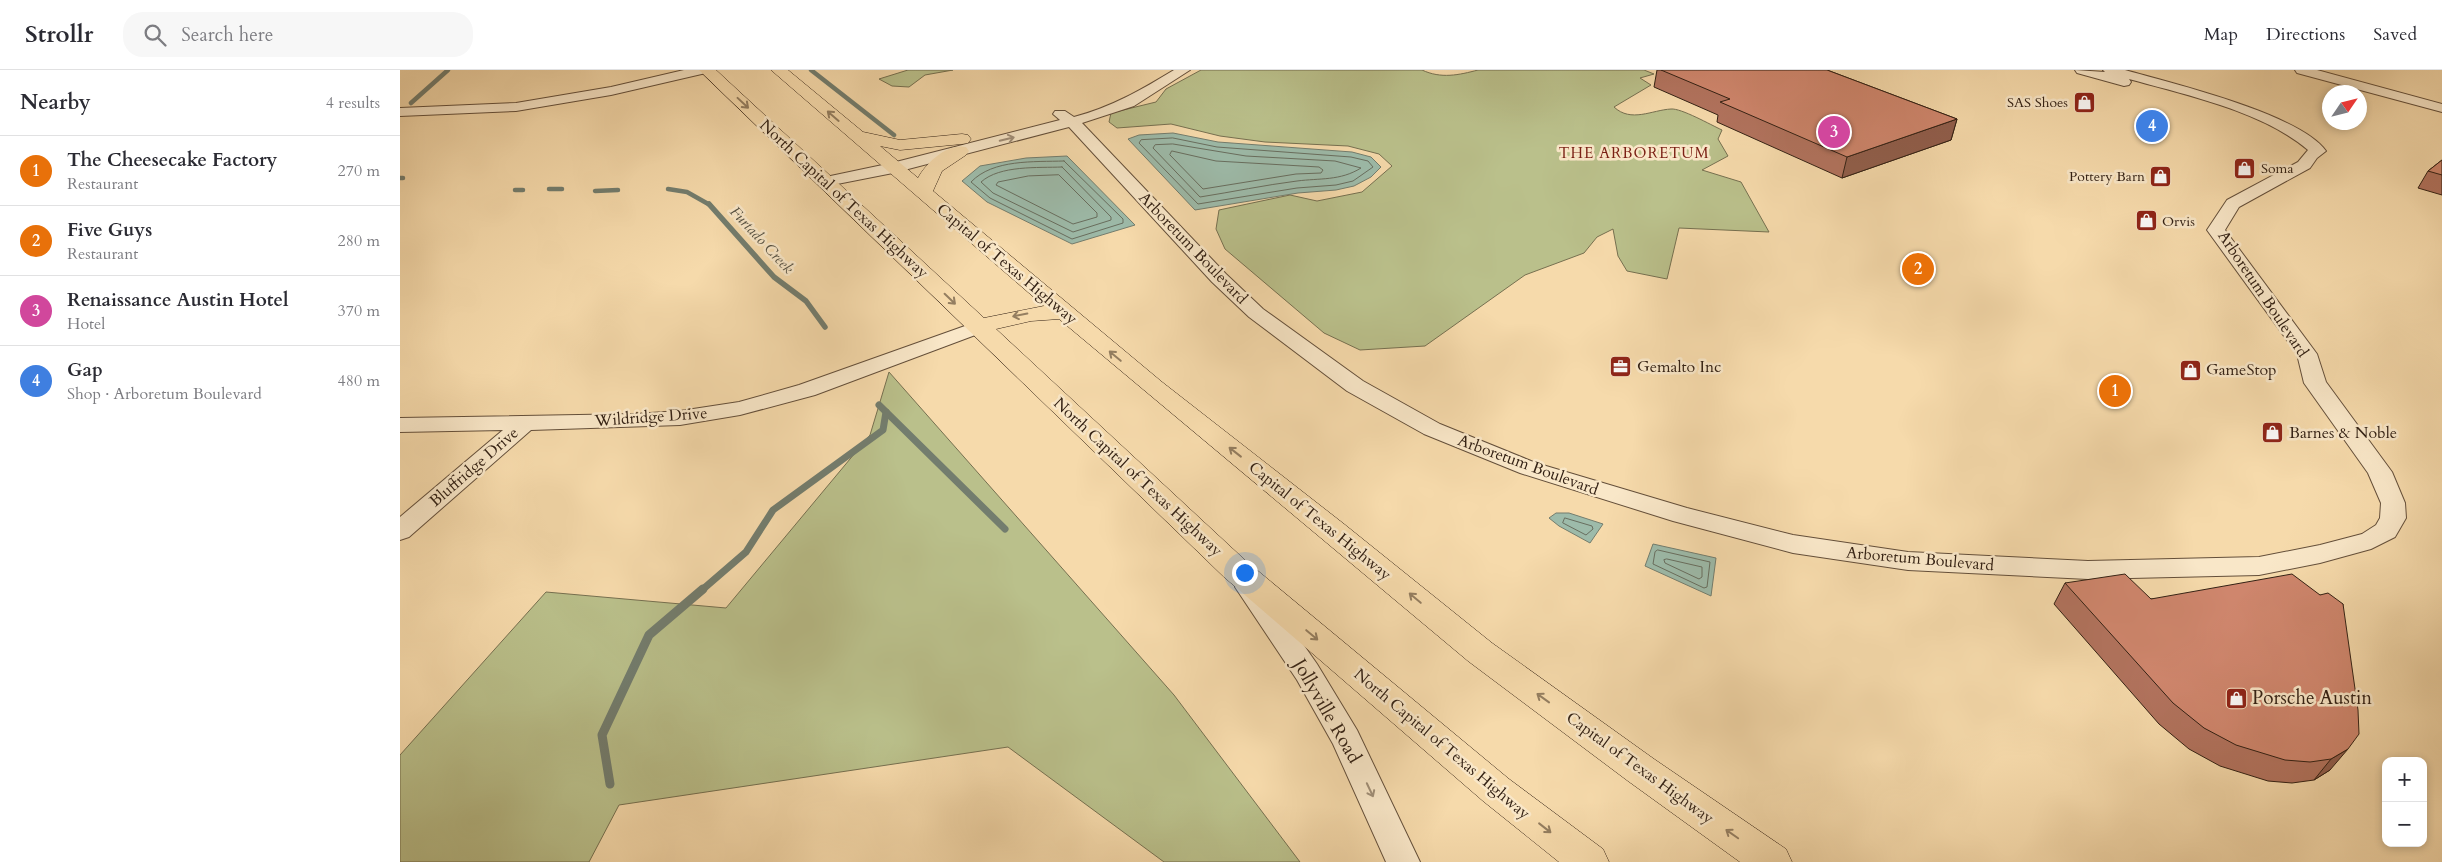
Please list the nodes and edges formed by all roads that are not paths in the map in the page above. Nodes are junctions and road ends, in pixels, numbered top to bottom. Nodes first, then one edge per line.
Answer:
1 (701, 70) edge
2 (707, 70) edge
3 (779, 70) edge
4 (1160, 70) edge
5 (1183, 70) edge
6 (2082, 70) edge
7 (2110, 70) edge
8 (2302, 70) edge
9 (2334, 70) edge
10 (2442, 100) edge
11 (2442, 108) edge
12 (400, 112) edge
13 (1067, 118) junction
14 (856, 136) junction
15 (961, 145) junction
16 (2311, 155) junction
17 (888, 164) junction
18 (827, 181) junction
19 (923, 193) junction
20 (1063, 312) junction
21 (979, 327) junction
22 (525, 423) junction
23 (400, 425) edge
24 (400, 531) edge
25 (1235, 569) junction
26 (1403, 862) edge
27 (1589, 862) edge
28 (1772, 862) edge

1 - 12 street
2 -> 18 highway, North Capital of Texas Highway
14 -> 3 highway
4 - 13 street
5 - 13 street
6 - 16 street
7 - 16 street
8 - 11 street
9 - 10 street
13 - 15 street
13 - 16 street, Arboretum Boulevard
14 - 15 highway
14 - 17 highway
15 - 17 street
15 - 19 highway
17 - 18 street
17 - 19 highway, Capital of Texas Highway
18 -> 21 highway, North Capital of Texas Highway
19 - 20 highway, Capital of Texas Highway
20 -> 21 highway
28 -> 20 highway, Capital of Texas Highway
21 - 22 street, Wildridge Drive
21 - 25 highway, North Capital of Texas Highway
22 - 23 street, Wildridge Drive
22 - 24 street, Bluffridge Drive
25 -> 26 street, Jollyville Road
25 -> 27 highway, North Capital of Texas Highway

